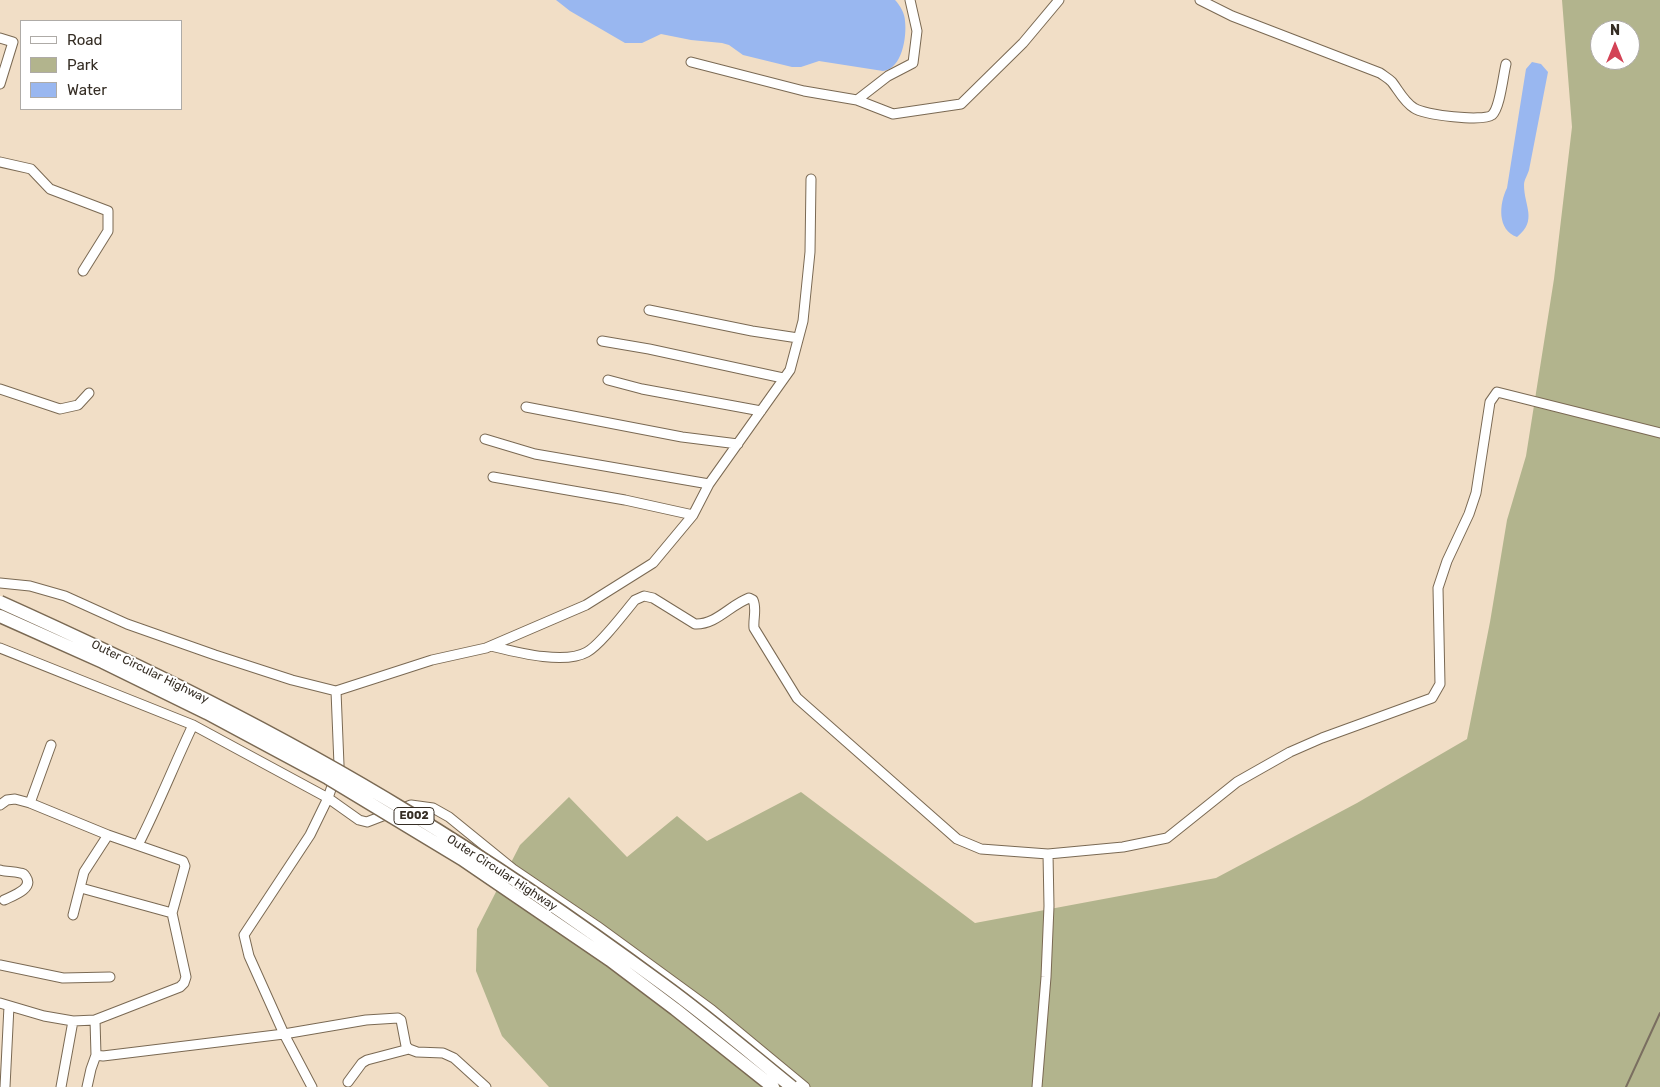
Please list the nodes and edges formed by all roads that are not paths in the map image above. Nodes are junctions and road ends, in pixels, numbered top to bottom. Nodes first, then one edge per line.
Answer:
1 (910, 0) edge
2 (1059, 0) edge
3 (1200, 0) edge
4 (0, 38) edge
5 (691, 62) dead end
6 (1506, 64) dead end
7 (0, 84) edge
8 (857, 100) junction
9 (0, 162) edge
10 (810, 179) dead end
11 (83, 271) dead end
12 (649, 310) dead end
13 (798, 338) junction
14 (602, 341) dead end
15 (783, 378) junction
16 (608, 380) dead end
17 (0, 389) edge
18 (89, 393) dead end
19 (526, 407) dead end
20 (761, 411) junction
21 (1660, 433) edge
22 (485, 439) dead end
23 (738, 444) junction
24 (493, 477) dead end
25 (709, 484) junction
26 (693, 515) junction
27 (0, 584) edge
28 (0, 602) edge
29 (0, 616) edge
30 (491, 646) junction
31 (0, 648) edge
32 (336, 691) junction
33 (193, 725) junction
34 (51, 745) dead end
35 (328, 798) junction
36 (30, 803) junction
37 (0, 805) edge
38 (108, 835) junction
39 (138, 845) junction
40 (1048, 854) junction
41 (0, 870) edge
42 (81, 888) junction
43 (4, 900) dead end
44 (172, 913) junction
45 (74, 915) dead end
46 (0, 965) edge
47 (110, 977) dead end
48 (4, 1004) edge
49 (95, 1020) junction
50 (73, 1021) junction
51 (284, 1034) junction
52 (409, 1049) junction
53 (96, 1055) junction
54 (348, 1082) dead end
55 (1038, 1086) edge
56 (5, 1087) edge
57 (61, 1087) edge
58 (87, 1087) edge
59 (312, 1087) edge
60 (486, 1087) edge
61 (773, 1087) edge
62 (792, 1087) edge
63 (805, 1087) edge

1 - 8 street
2 - 8 street
3 - 6 street
4 - 7 street
5 - 8 street
9 - 11 street
10 - 13 street
12 - 13 street
13 - 15 street
14 - 15 street
15 - 20 street
16 - 20 street
17 - 18 street
19 - 23 street
20 - 23 street
21 - 40 street
22 - 25 street
23 - 25 street
24 - 26 street
25 - 26 street
26 - 30 street
27 - 32 street
28 - 62 highway, Outer Circular Highway / E002, bridge
29 - 61 highway, Outer Circular Highway / E002, bridge
30 - 32 street
30 - 40 street
31 - 33 street
32 - 35 street
33 - 35 street
33 - 39 street
34 - 36 street
35 - 51 street
35 - 63 street
36 - 37 street
36 - 38 street
38 - 39 street
38 - 42 street
39 - 44 street
40 - 55 street
41 - 43 street
42 - 44 street
42 - 45 street
44 - 49 street
46 - 47 street
48 - 50 street
48 - 56 street
49 - 50 street
49 - 53 street
50 - 57 street
51 - 52 street
51 - 53 street
51 - 59 street
52 - 54 street
52 - 60 street
53 - 58 street

